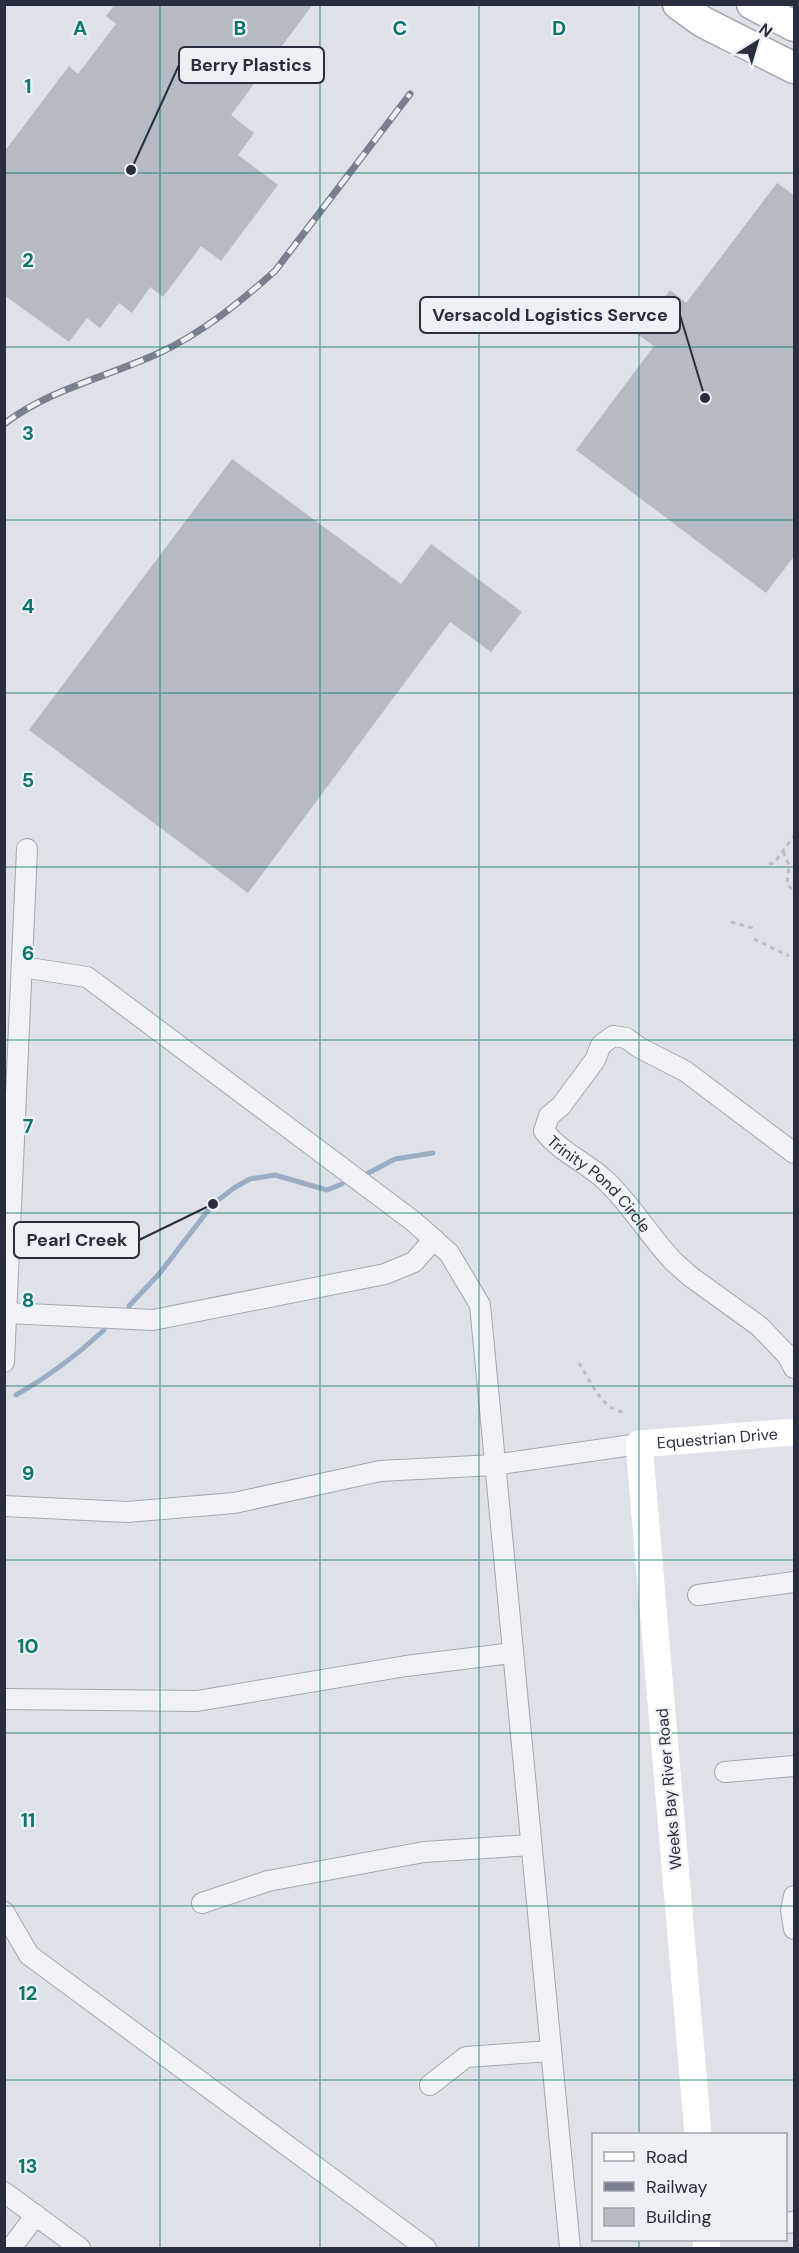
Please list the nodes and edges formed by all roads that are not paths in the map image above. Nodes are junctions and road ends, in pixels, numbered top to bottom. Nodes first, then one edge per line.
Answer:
1 (678, 4) edge
2 (752, 4) edge
3 (708, 13) edge
4 (795, 26) edge
5 (795, 68) edge
6 (27, 849) dead end
7 (22, 967) junction
8 (795, 1152) edge
9 (434, 1239) junction
10 (7, 1313) junction
11 (4, 1362) edge
12 (795, 1368) edge
13 (795, 1432) edge
14 (639, 1444) junction
15 (494, 1465) junction
16 (4, 1506) edge
17 (795, 1582) edge
18 (698, 1595) dead end
19 (512, 1653) junction
20 (4, 1699) edge
21 (795, 1766) edge
22 (725, 1772) dead end
23 (531, 1845) junction
24 (795, 1896) edge
25 (202, 1904) dead end
26 (4, 1912) edge
27 (795, 1929) edge
28 (551, 2051) junction
29 (430, 2085) dead end
30 (698, 2133) edge
31 (4, 2192) edge
32 (36, 2215) junction
33 (11, 2248) edge
34 (80, 2248) edge
35 (426, 2248) edge
36 (570, 2248) edge

1 - 3 main road
2 - 4 main road
3 - 5 main road
6 - 7 street
7 - 9 street
7 - 10 street
8 - 12 street, Trinity Pond Circle
9 - 10 street
9 - 15 street
10 - 11 street
13 - 14 street, Equestrian Drive
14 - 15 street
14 - 30 street, Weeks Bay River Road
15 - 16 street
15 - 19 street
17 - 18 street
19 - 20 street
19 - 23 street
21 - 22 street
23 - 25 street
23 - 28 street
24 - 27 street
26 - 35 street
28 - 29 street
28 - 36 street
31 - 32 street
32 - 33 street
32 - 34 street

